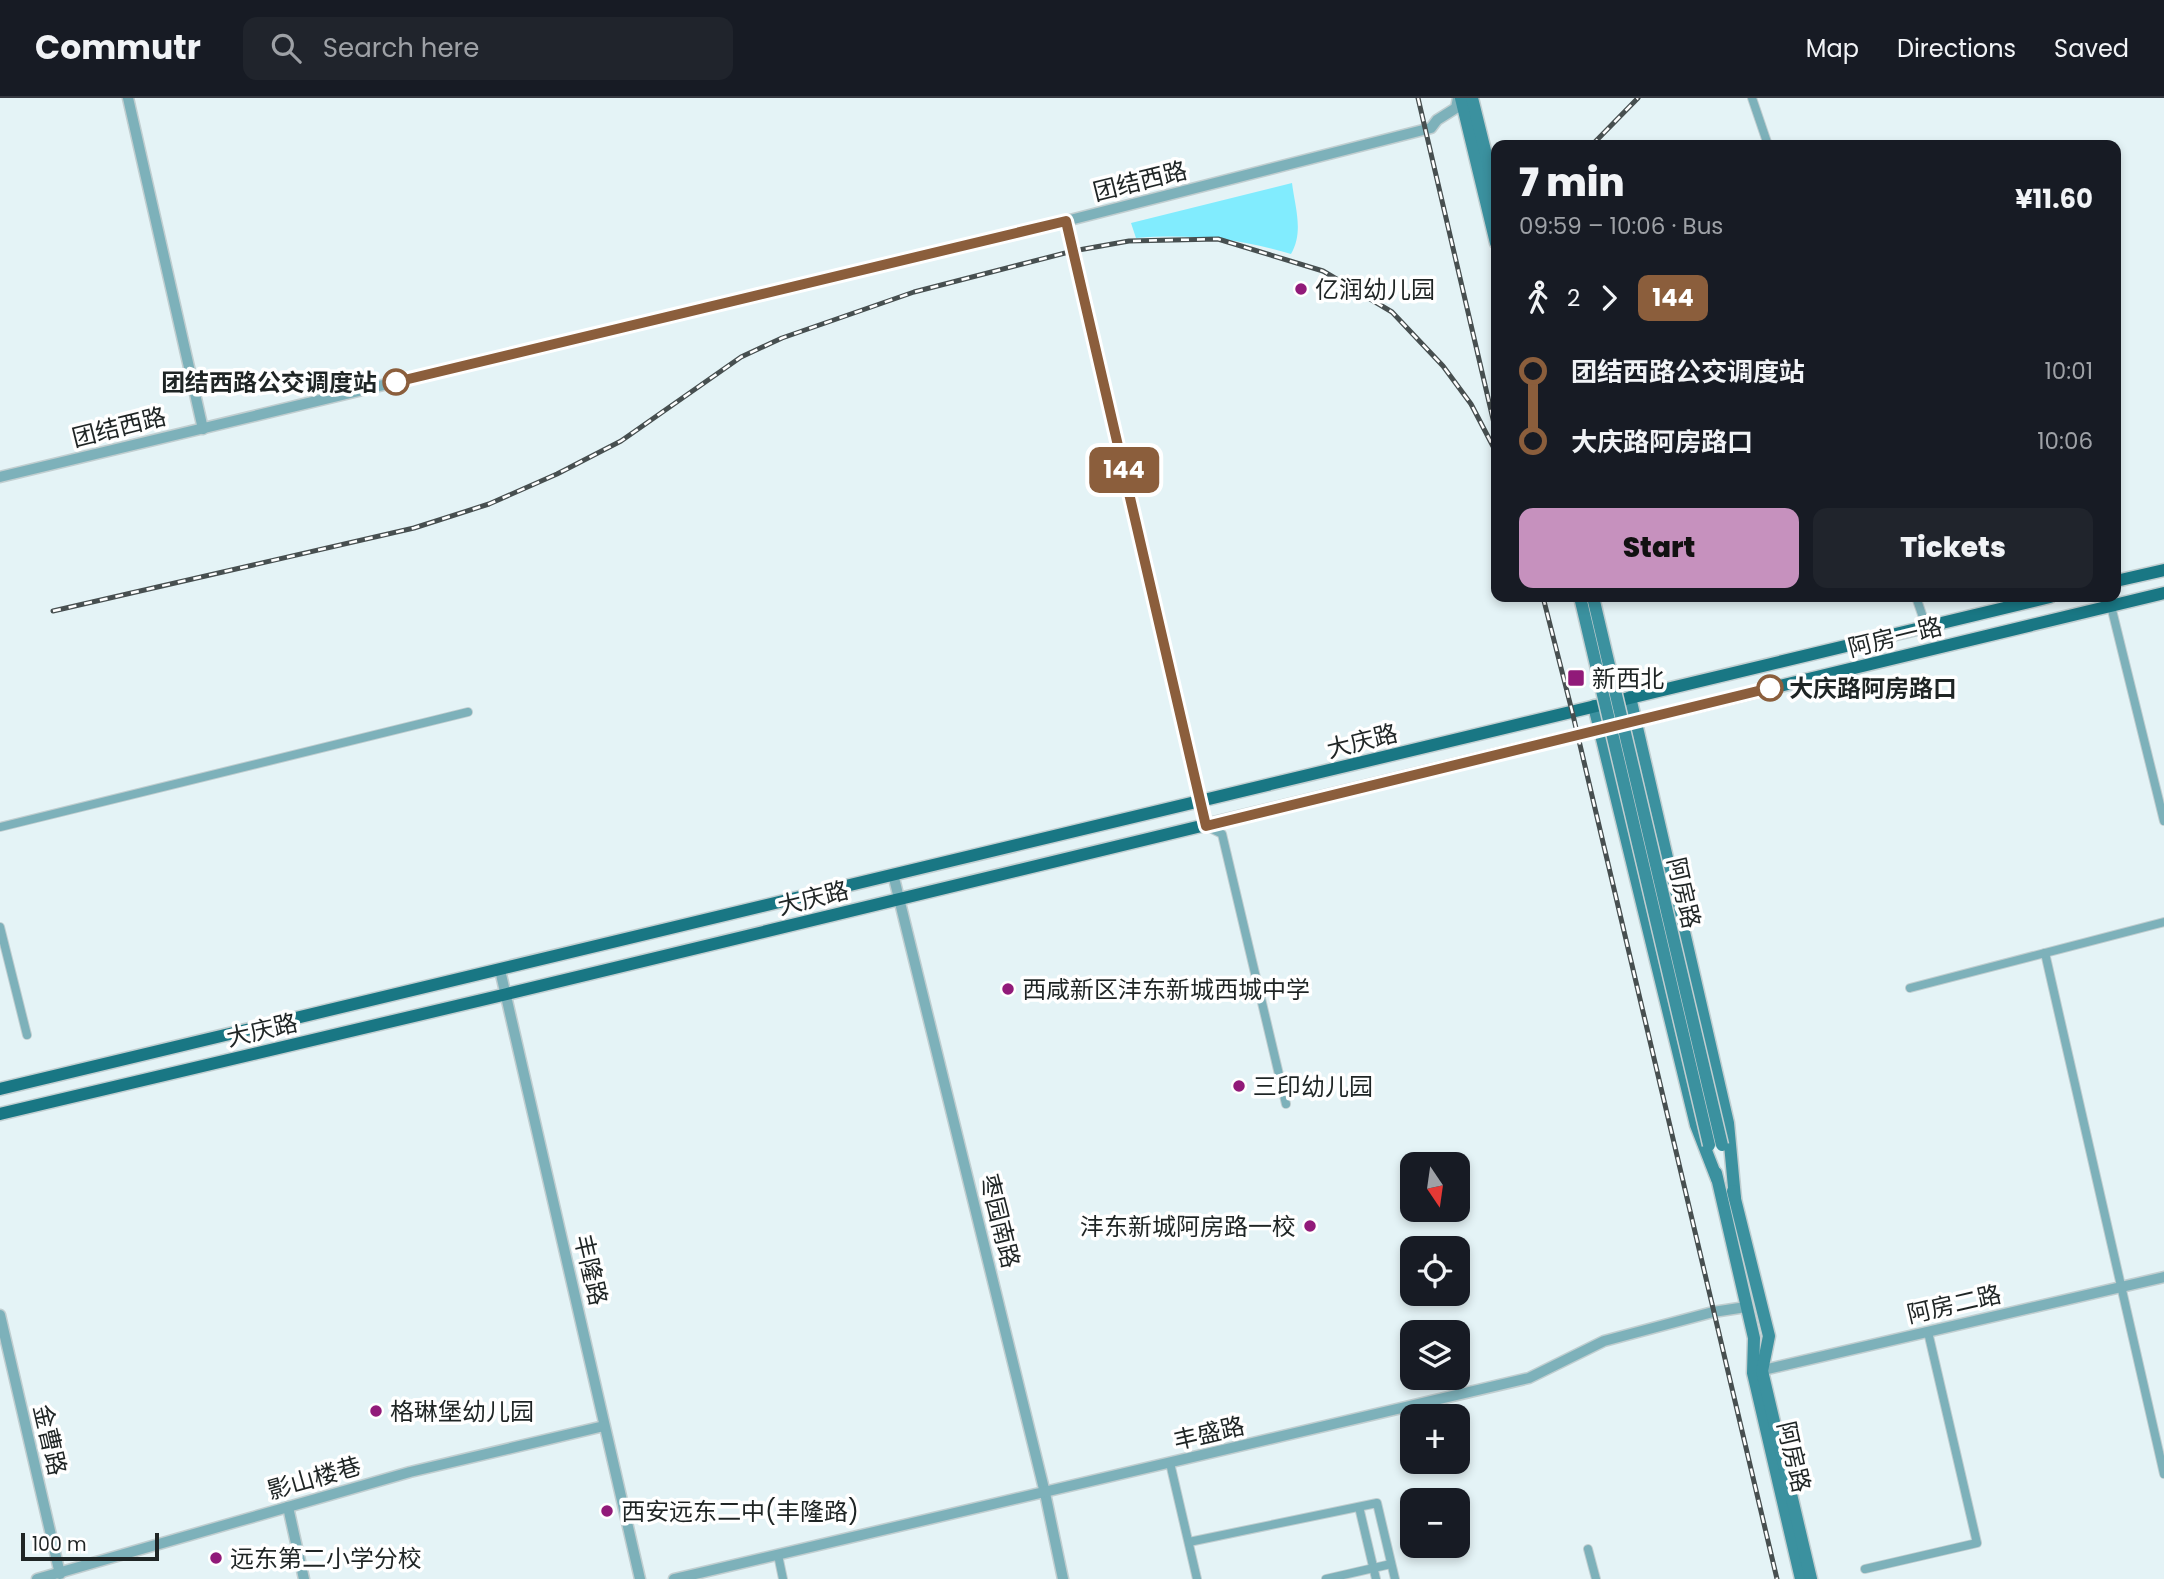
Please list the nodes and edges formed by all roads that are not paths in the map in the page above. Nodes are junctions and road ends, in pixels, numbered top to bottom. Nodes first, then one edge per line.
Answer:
1 (128, 98) edge
2 (1459, 98) edge
3 (1472, 98) edge
4 (1752, 98) edge
5 (1766, 140) edge
6 (1491, 175) edge
7 (1066, 221) junction
8 (1491, 223) edge
9 (203, 429) junction
10 (0, 477) edge
11 (2164, 570) edge
12 (2121, 580) edge
13 (2164, 593) edge
14 (1581, 602) edge
15 (1594, 602) edge
16 (1918, 602) edge
17 (2027, 602) edge
18 (2057, 602) edge
19 (2018, 604) junction
20 (2111, 606) junction
21 (2062, 618) junction
22 (1926, 626) junction
23 (2024, 627) junction
24 (1630, 697) junction
25 (1594, 706) junction
26 (468, 712) dead end
27 (1636, 720) junction
28 (1600, 729) junction
29 (1201, 802) junction
30 (2164, 821) edge
31 (1206, 826) junction
32 (0, 827) edge
33 (893, 874) junction
34 (899, 899) junction
35 (2164, 922) edge
36 (0, 927) edge
37 (2045, 953) junction
38 (500, 970) junction
39 (1910, 988) dead end
40 (506, 994) junction
41 (27, 1035) dead end
42 (0, 1089) edge
43 (1286, 1104) dead end
44 (0, 1114) edge
45 (1716, 1145) junction
46 (1717, 1179) junction
47 (1735, 1198) junction
48 (2164, 1277) edge
49 (2121, 1287) junction
50 (1746, 1307) junction
51 (0, 1315) edge
52 (1928, 1332) junction
53 (1757, 1372) junction
54 (604, 1426) junction
55 (1170, 1464) junction
56 (2164, 1474) edge
57 (1045, 1493) junction
58 (288, 1507) junction
59 (1359, 1507) junction
60 (1189, 1542) junction
61 (1588, 1549) dead end
62 (778, 1555) junction
63 (1391, 1564) junction
64 (1374, 1568) junction
65 (1865, 1569) dead end
66 (60, 1574) junction
67 (37, 1579) edge
68 (304, 1579) edge
69 (640, 1579) edge
70 (674, 1579) edge
71 (783, 1579) edge
72 (1063, 1579) edge
73 (1197, 1579) edge
74 (1326, 1579) edge
75 (1376, 1579) edge
76 (1395, 1579) edge
77 (1596, 1579) edge
78 (1801, 1579) edge
79 (1811, 1579) edge

1 - 9 street
2 - 7 street, 团结西路
2 - 8 main road
3 - 6 main road
4 - 5 street
7 - 9 street, 团结西路
7 - 29 street
9 - 10 street, 团结西路
11 - 12 main road
13 - 20 main road, 阿房一路
14 - 45 main road, 阿房路, bridge
15 - 45 main road, 阿房路, bridge
16 - 22 street
17 - 19 main road, 阿房一路
18 - 21 main road
19 - 22 main road, 阿房一路
19 - 23 main road
20 - 21 main road, 阿房一路
20 - 30 street
21 - 23 main road, 阿房一路
22 - 24 main road, 阿房一路
23 - 27 main road, 阿房一路
24 - 25 main road, 大庆路
24 - 27 main road, 阿房路
25 - 28 main road, 阿房路
25 - 29 main road, 大庆路
26 - 32 street
27 - 28 main road, 大庆路
27 - 47 main road, 阿房路
28 - 31 main road, 大庆路
28 - 46 main road, 阿房路
29 - 31 street
29 - 33 main road, 大庆路
31 - 34 main road, 大庆路
31 - 43 street
33 - 34 street, 枣园南路
33 - 38 main road, 大庆路
34 - 40 main road, 大庆路
34 - 57 street, 枣园南路
35 - 37 street
36 - 41 street
37 - 39 street
37 - 49 street
38 - 40 street, 丰隆路
38 - 42 main road, 大庆路
40 - 44 main road, 大庆路
40 - 54 street, 丰隆路
45 - 46 main road, 阿房路
45 - 47 main road, 阿房路
46 - 50 main road, 阿房路
47 - 53 main road, 阿房路
48 - 49 street, 阿房二路
49 - 52 street, 阿房二路
49 - 56 street
50 - 53 main road, 阿房路
50 - 55 street, 丰盛路
51 - 66 street, 金曹路
52 - 53 street, 阿房二路
52 - 65 street
53 - 78 main road, 阿房路
53 - 79 main road, 阿房路
54 - 58 street, 影山楼巷
54 - 69 street, 丰隆路
55 - 57 street, 丰盛路
55 - 60 street
57 - 62 street, 丰盛路
57 - 72 street, 枣园南路
58 - 66 street, 影山楼巷
58 - 68 street
59 - 60 street
59 - 63 street
59 - 64 street
60 - 73 street
61 - 77 street
62 - 70 street, 丰盛路
62 - 71 street
63 - 64 street
63 - 76 street
64 - 74 street
64 - 75 street
66 - 67 street, 影山楼巷

